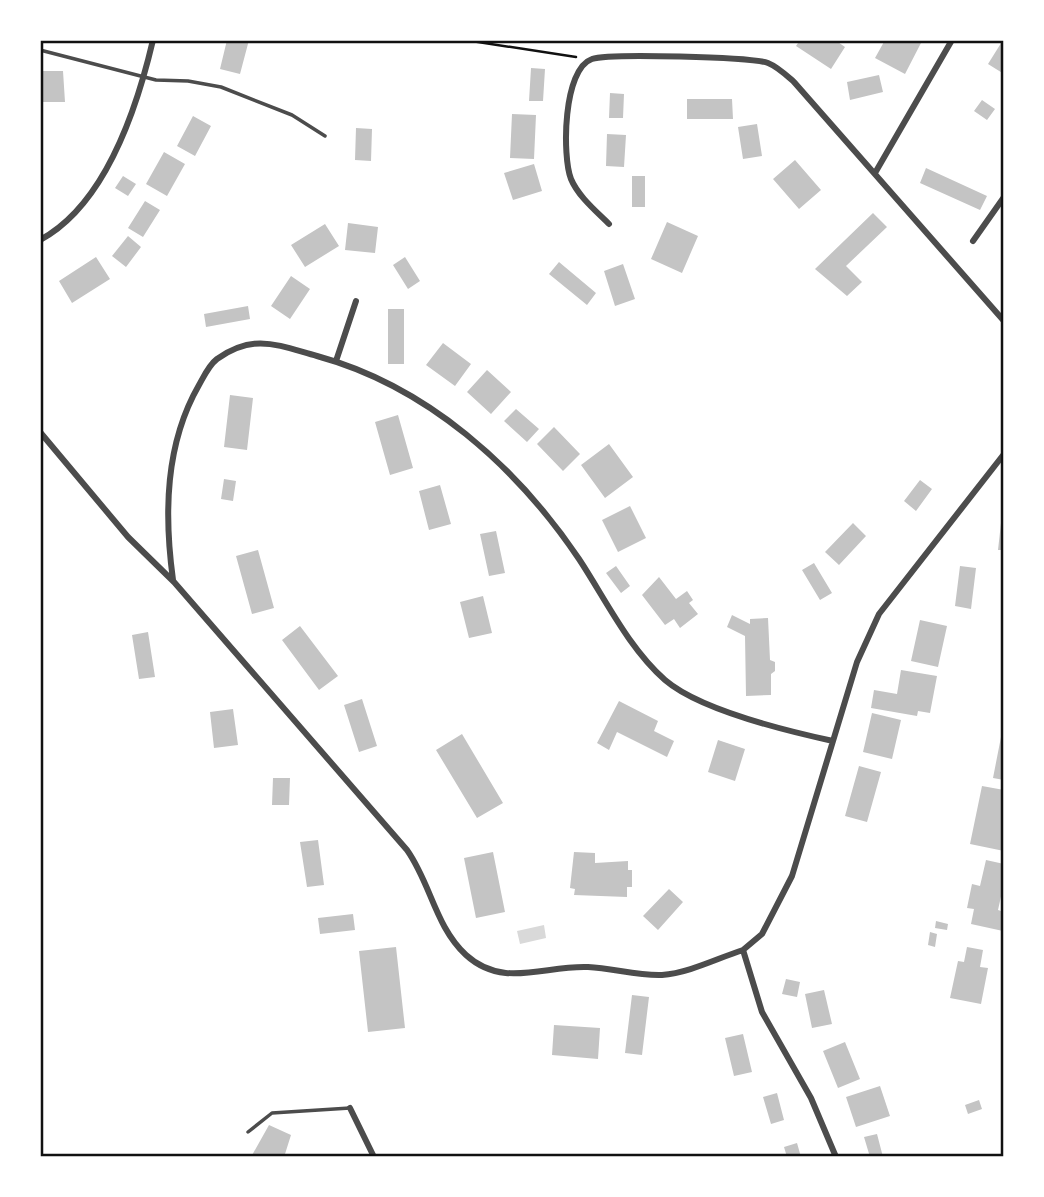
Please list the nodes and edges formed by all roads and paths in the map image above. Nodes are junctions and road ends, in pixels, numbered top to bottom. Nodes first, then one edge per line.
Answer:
1 (153, 40) edge
2 (465, 40) edge
3 (952, 40) edge
4 (40, 50) edge
5 (591, 59) junction
6 (144, 77) junction
7 (325, 136) dead end
8 (875, 173) junction
9 (1004, 197) edge
10 (609, 224) dead end
11 (40, 240) edge
12 (972, 241) dead end
13 (356, 301) dead end
14 (1004, 321) edge
15 (336, 361) junction
16 (40, 432) edge
17 (1004, 454) edge
18 (174, 582) junction
19 (833, 741) junction
20 (743, 950) junction
21 (350, 1108) joint
22 (248, 1132) dead end
23 (374, 1157) edge
24 (836, 1157) edge

1 - 6 street
2 - 5 path
3 - 8 street
4 - 6 lane
5 - 8 street
5 - 10 street
6 - 7 lane
6 - 11 street
8 - 14 street
9 - 12 street
13 - 15 street
15 - 18 street
15 - 19 street
16 - 18 street
17 - 19 street
18 - 20 street
19 - 20 street
20 - 24 street
21 - 22 lane
21 - 23 street

